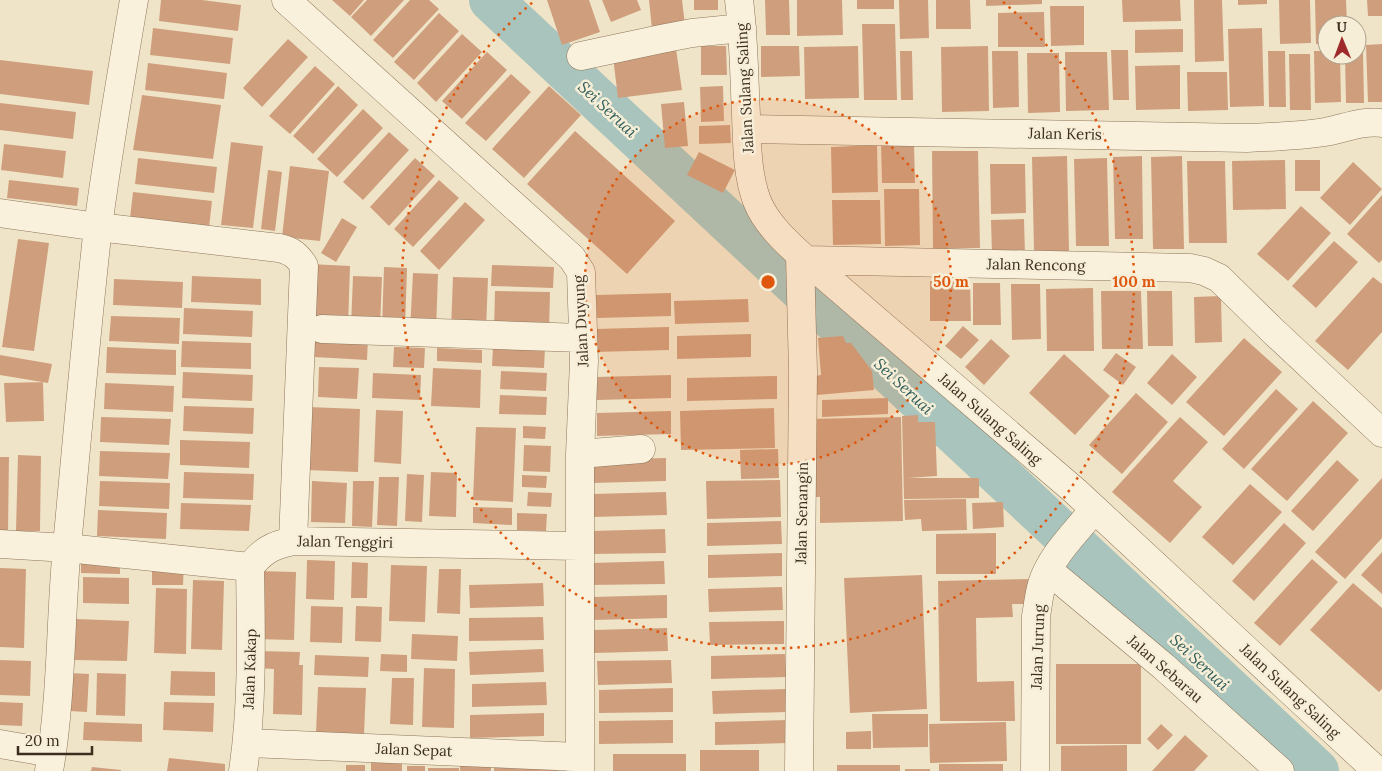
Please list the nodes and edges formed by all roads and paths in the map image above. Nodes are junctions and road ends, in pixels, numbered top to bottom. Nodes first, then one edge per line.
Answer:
1 (134, 0) edge
2 (286, 0) edge
3 (739, 0) edge
4 (742, 28) junction
5 (581, 56) dead end
6 (1382, 123) edge
7 (747, 129) junction
8 (0, 213) edge
9 (98, 227) junction
10 (802, 261) junction
11 (322, 329) dead end
12 (583, 338) junction
13 (1382, 433) edge
14 (641, 449) dead end
15 (580, 454) junction
16 (1089, 516) junction
17 (293, 541) junction
18 (0, 544) edge
19 (579, 546) junction
20 (67, 548) junction
21 (1054, 560) junction
22 (250, 567) junction
23 (248, 743) junction
24 (0, 744) edge
25 (51, 762) edge
26 (580, 764) edge
27 (244, 771) edge
28 (799, 771) edge
29 (1035, 771) edge
30 (1280, 771) edge
31 (1377, 771) edge

1 - 9 street
2 - 12 street, Jalan Duyung
3 - 4 street, Jalan Sulang Saling
4 - 5 street
4 - 7 street, Jalan Sulang Saling
6 - 7 street, Jalan Keris
7 - 10 street, Jalan Sulang Saling
8 - 9 street
9 - 17 street
9 - 20 street
10 - 13 street, Jalan Rencong
10 - 16 street, Jalan Sulang Saling
10 - 28 street, Jalan Senangin
11 - 12 street
12 - 15 street, Jalan Duyung
14 - 15 street
15 - 19 street, Jalan Duyung
16 - 21 street, Jalan Jurung
16 - 31 street, Jalan Sulang Saling
17 - 19 street, Jalan Tenggiri
17 - 22 street, Jalan Tenggiri
18 - 20 street
19 - 26 street, Jalan Duyung
20 - 22 street
20 - 25 street
21 - 29 street, Jalan Jurung
21 - 30 street, Jalan Sebarau
22 - 23 street, Jalan Kakap
23 - 26 street, Jalan Sepat
23 - 27 street, Jalan Kakap
24 - 25 street

